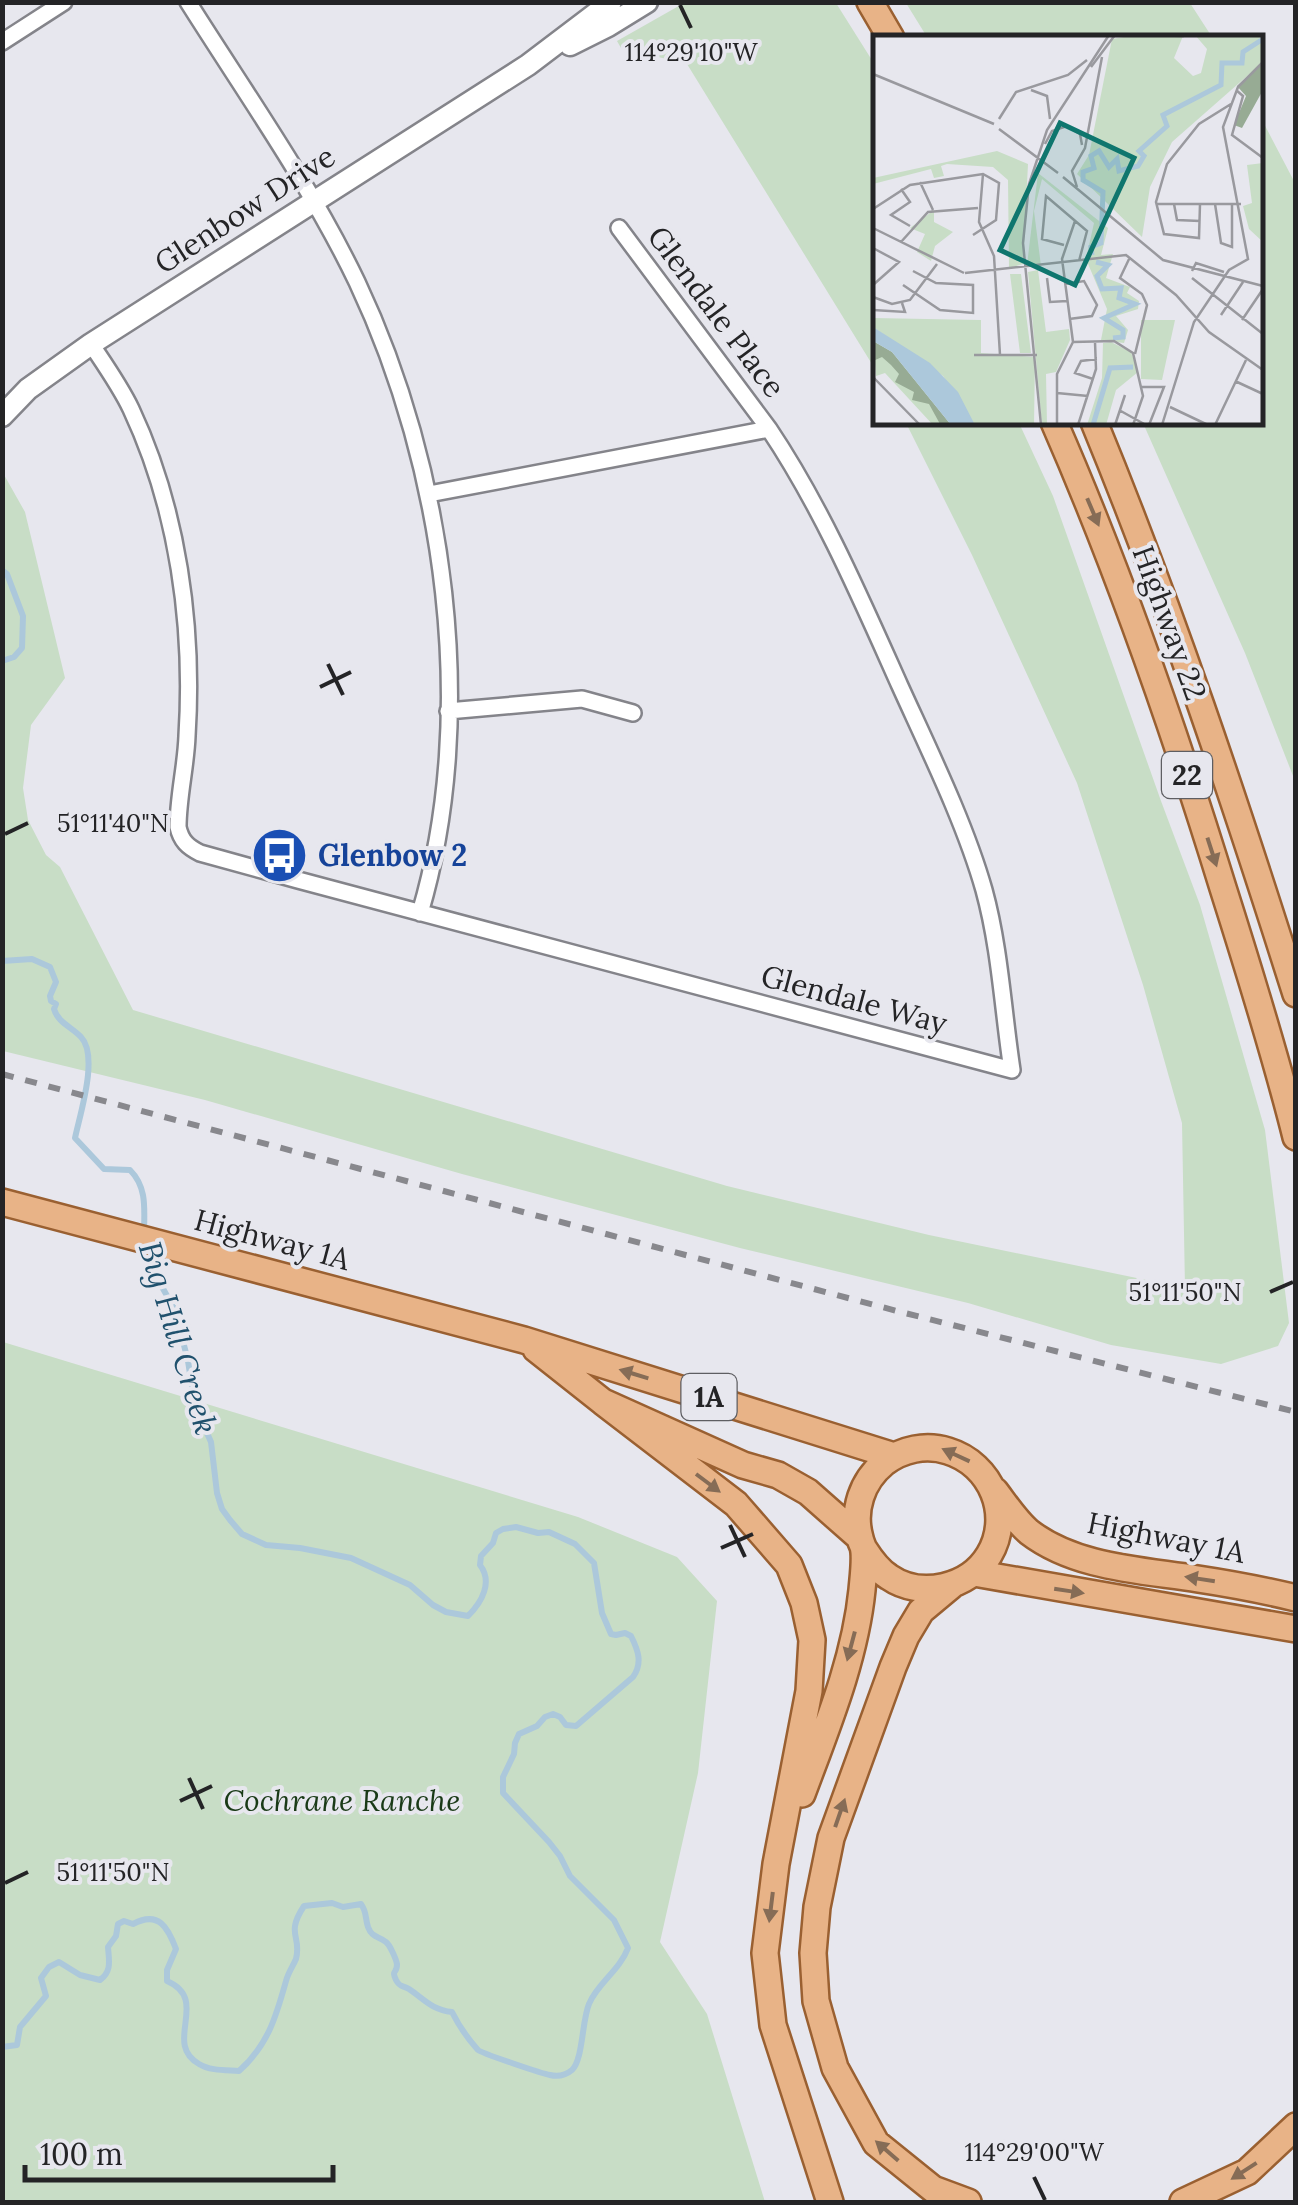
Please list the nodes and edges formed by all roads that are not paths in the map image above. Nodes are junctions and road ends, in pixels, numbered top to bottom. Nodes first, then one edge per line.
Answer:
1 (64, 2) edge
2 (188, 2) edge
3 (611, 2) edge
4 (647, 2) edge
5 (870, 2) edge
6 (889, 35) edge
7 (2, 42) edge
8 (528, 65) junction
9 (314, 202) junction
10 (618, 228) dead end
11 (91, 344) junction
12 (2, 416) edge
13 (1055, 425) edge
14 (1095, 425) edge
15 (769, 429) junction
16 (429, 494) junction
17 (448, 711) junction
18 (633, 713) dead end
19 (420, 913) junction
20 (1296, 994) edge
21 (1296, 1137) edge
22 (2, 1202) edge
23 (524, 1340) junction
24 (604, 1402) junction
25 (894, 1456) junction
26 (991, 1484) junction
27 (862, 1543) junction
28 (963, 1579) junction
29 (1296, 1598) edge
30 (1296, 1629) edge
31 (776, 1864) junction
32 (1296, 2126) edge
33 (830, 2202) edge
34 (968, 2202) edge
35 (1183, 2202) edge

1 - 7 street
2 - 9 street
3 - 8 street, Glenbow Drive
4 - 8 street, Glenbow Drive
5 - 6 main road
8 - 9 street, Glenbow Drive
9 - 11 street, Glenbow Drive
9 - 16 street
10 - 15 street, Glendale Place
11 - 12 street, Glenbow Drive
11 - 19 street, Glendale Way
13 -> 21 main road, Highway 22 / 22
14 - 20 main road, Highway 22 / 22
15 - 16 street
15 - 19 street, Glendale Way
16 - 17 street
17 - 18 street
17 - 19 street
22 - 23 main road, Highway 1A / 1A
23 - 24 main road, Highway 1A / 1A
25 -> 23 main road, Highway 1A / 1A
24 - 27 main road, Highway 1A / 1A
24 -> 31 main road
26 -> 25 main road
25 - 27 main road
26 - 28 main road
29 -> 26 main road, Highway 1A
27 - 28 main road
27 -> 31 main road
28 -> 30 main road
34 -> 28 main road
31 -> 33 main road
32 -> 35 main road

